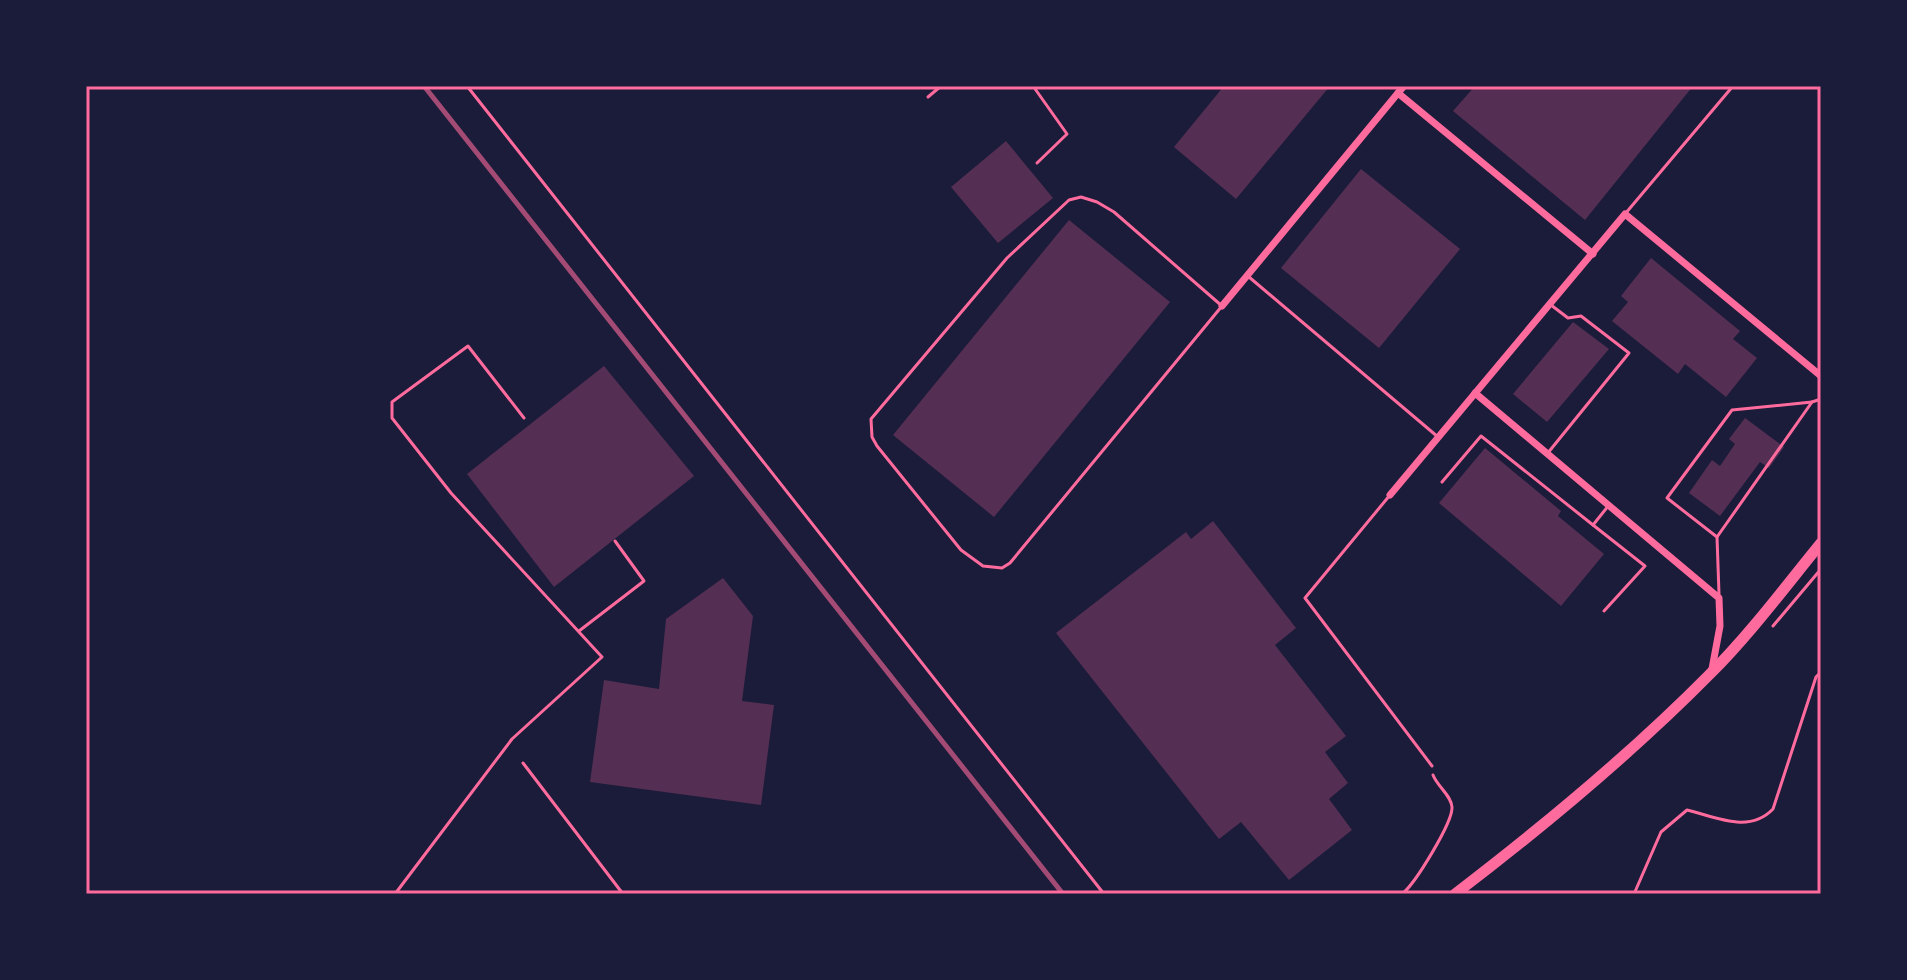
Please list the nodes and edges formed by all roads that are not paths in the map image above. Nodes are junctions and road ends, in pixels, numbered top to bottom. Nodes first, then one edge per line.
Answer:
1 (941, 86) edge
2 (1033, 86) edge
3 (1404, 86) edge
4 (1733, 86) edge
5 (1398, 93) junction
6 (928, 97) dead end
7 (1037, 163) dead end
8 (1625, 214) junction
9 (1593, 254) junction
10 (1247, 276) junction
11 (1551, 304) junction
12 (1222, 306) junction
13 (1821, 376) edge
14 (1475, 393) junction
15 (1821, 399) edge
16 (1812, 402) junction
17 (524, 418) dead end
18 (1438, 437) junction
19 (1547, 454) junction
20 (1442, 482) dead end
21 (1390, 495) joint
22 (1609, 505) junction
23 (1593, 525) junction
24 (1717, 537) junction
25 (615, 541) dead end
26 (1821, 543) edge
27 (1719, 598) junction
28 (1604, 611) dead end
29 (578, 631) junction
30 (1821, 672) edge
31 (1712, 673) junction
32 (523, 763) dead end
33 (1432, 766) road end
34 (395, 894) edge
35 (623, 894) edge
36 (1455, 894) edge
37 (1634, 894) edge

1 - 6 lane
2 - 7 lane
3 - 5 street
4 - 8 lane
5 - 9 street
5 - 10 street
8 - 9 street
8 - 13 street
9 - 11 street
10 - 12 street
10 - 18 lane
11 - 14 street
11 - 19 lane
12 - 12 lane
14 - 18 street
14 - 19 street
15 - 16 lane
16 - 24 lane
16 - 24 lane
17 - 29 lane
18 - 21 street
19 - 22 street
20 - 23 lane
21 - 33 lane
22 - 23 lane
22 - 27 street
23 - 28 lane
24 - 27 lane
25 - 29 lane
26 - 31 main road
27 - 31 street
29 - 34 lane
30 - 37 lane
31 - 36 main road
32 - 35 lane

